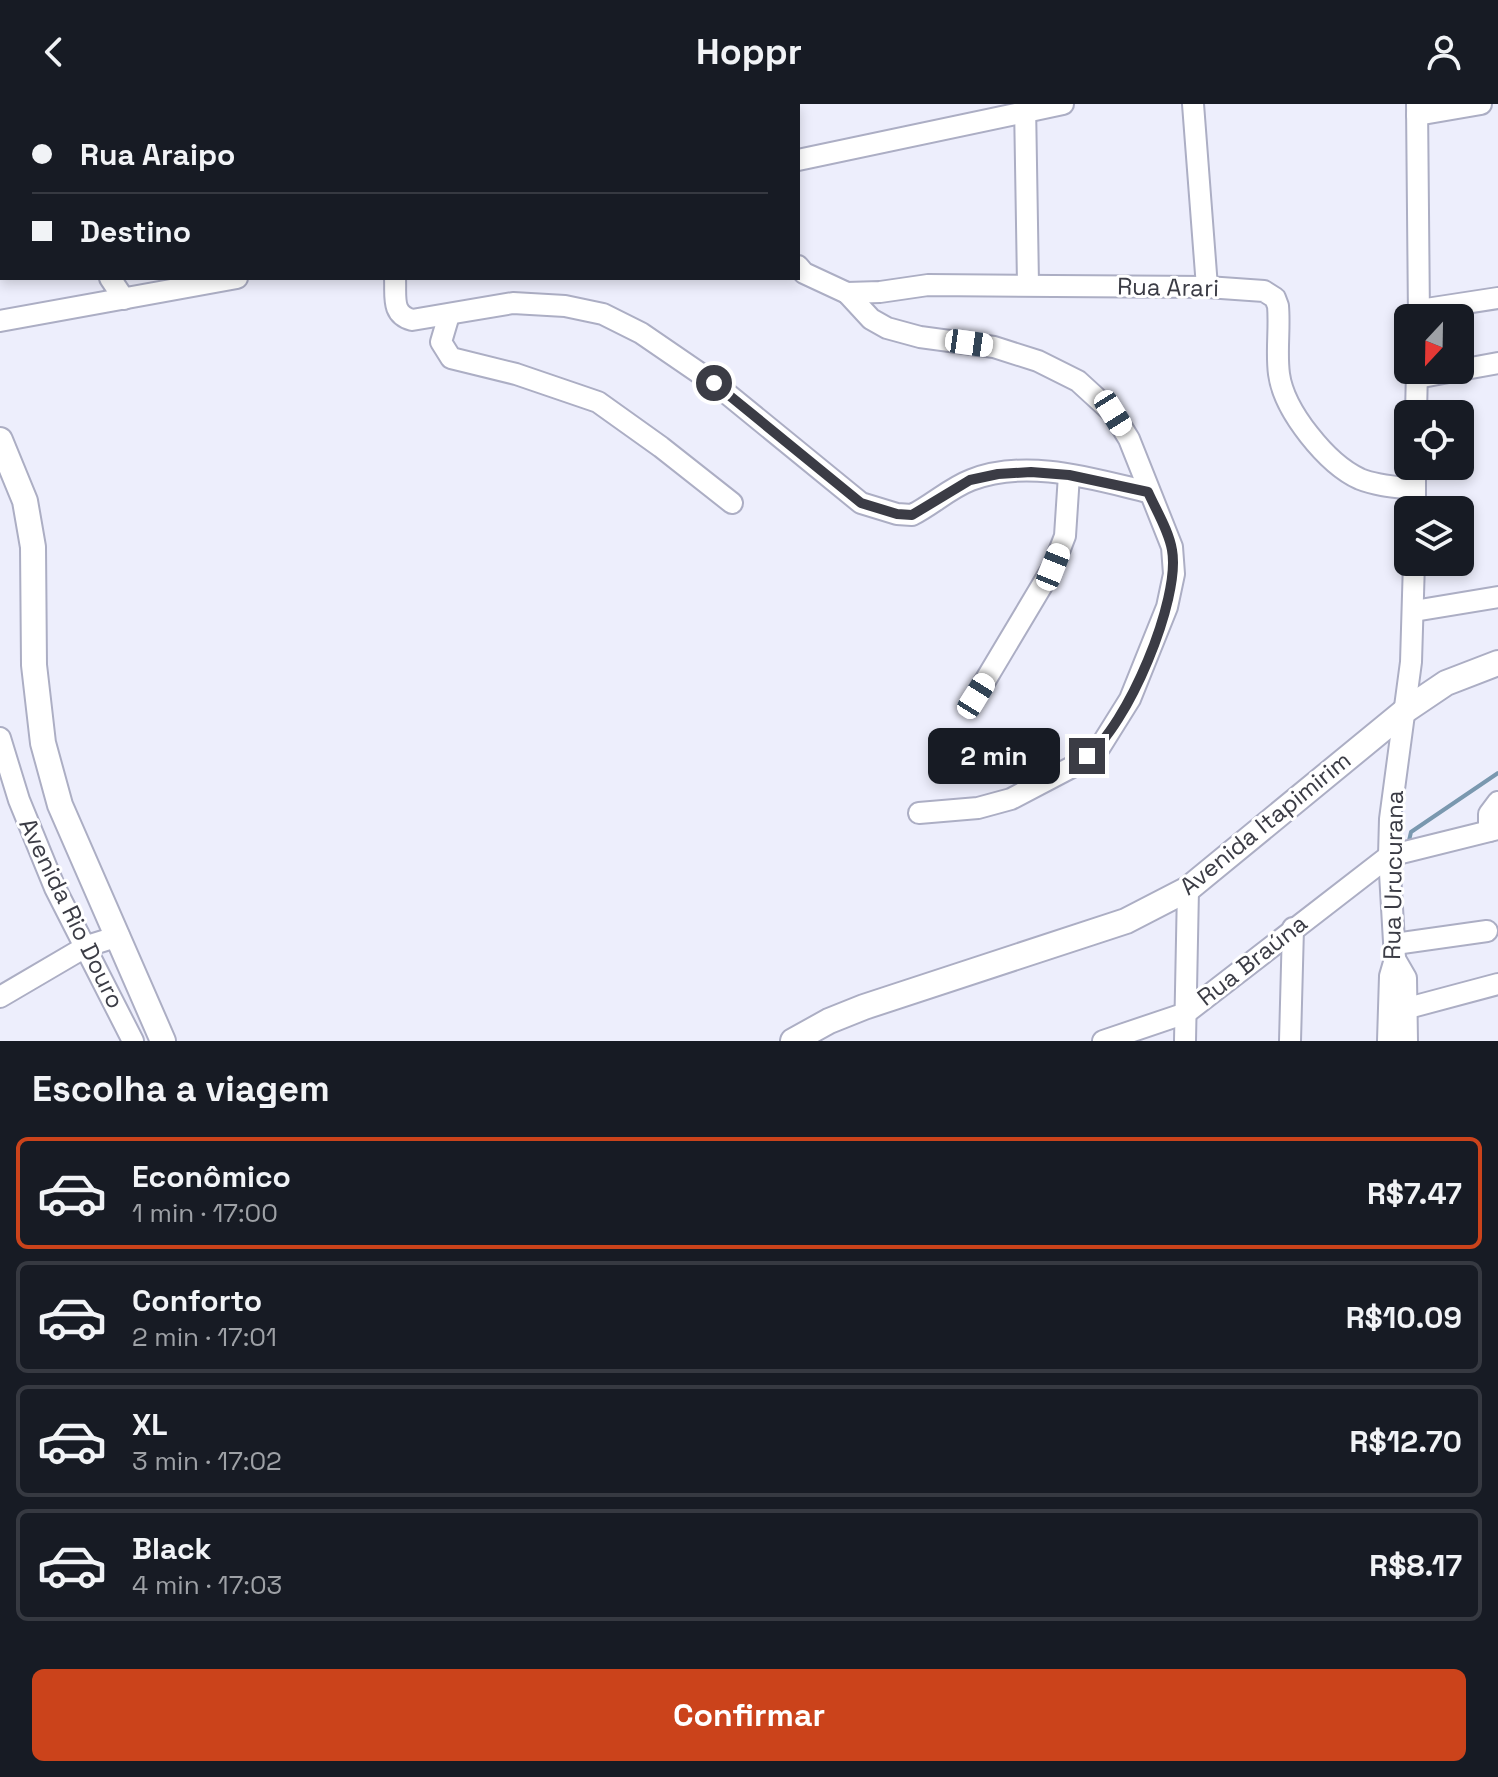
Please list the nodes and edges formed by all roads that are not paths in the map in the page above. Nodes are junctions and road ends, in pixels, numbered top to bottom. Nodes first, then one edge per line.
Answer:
1 (1063, 104) edge
2 (1193, 104) edge
3 (1481, 104) edge
4 (1026, 107) edge
5 (1417, 110) edge
6 (800, 160) edge
7 (800, 268) edge
8 (111, 280) edge
9 (226, 280) edge
10 (395, 280) edge
11 (1028, 284) junction
12 (1207, 287) junction
13 (847, 293) junction
14 (1498, 298) edge
15 (124, 299) junction
16 (1420, 304) edge
17 (1469, 304) edge
18 (449, 315) junction
19 (0, 321) edge
20 (1498, 363) edge
21 (1474, 367) edge
22 (0, 440) edge
23 (1069, 475) junction
24 (1415, 480) edge
25 (1415, 489) junction
26 (1148, 492) junction
27 (1415, 496) edge
28 (732, 503) dead end
29 (1414, 576) edge
30 (1498, 597) edge
31 (1414, 611) junction
32 (1411, 662) junction
33 (1498, 663) edge
34 (1446, 683) junction
35 (976, 696) dead end
36 (1406, 710) junction
37 (0, 738) edge
38 (1498, 802) edge
39 (919, 813) dead end
40 (1494, 830) edge
41 (1389, 856) junction
42 (1188, 889) junction
43 (1293, 928) junction
44 (1487, 931) dead end
45 (119, 936) junction
46 (87, 946) junction
47 (1395, 951) junction
48 (1498, 984) edge
49 (0, 997) edge
50 (1408, 1008) junction
51 (1186, 1013) junction
52 (133, 1041) edge
53 (163, 1041) edge
54 (793, 1041) edge
55 (1103, 1041) edge
56 (1185, 1041) edge
57 (1290, 1041) edge
58 (1388, 1041) edge
59 (1407, 1041) edge

1 - 4 street
2 - 12 street
3 - 5 street
4 - 6 street
4 - 11 street
5 - 16 street
7 - 13 street, Rua Arari
8 - 15 street
9 - 15 street
10 - 18 street
11 - 12 street, Rua Arari
11 - 13 street, Rua Arari
12 - 25 street, Rua Arari
13 - 26 street
14 - 17 street
15 - 19 street
18 - 23 street
18 - 28 street
20 - 21 street
22 - 45 main road
23 - 26 street
23 - 35 street
24 - 25 street
25 - 27 street
26 - 39 street
29 - 31 street, Rua Urucurana
30 - 31 street
31 - 32 street, Rua Urucurana
32 - 34 street
32 - 36 street, Rua Urucurana
33 - 34 main road, Avenida Itapimirim
34 - 36 main road, Avenida Itapimirim
36 - 41 street, Rua Urucurana
36 - 42 main road, Avenida Itapimirim
37 - 46 street, Avenida Rio Douro
38 - 40 street
40 - 41 street
41 - 43 street, Rua Braúna
41 - 47 street, Rua Urucurana
42 - 51 street
42 - 54 main road, Avenida Itapimirim
43 - 51 street, Rua Braúna
43 - 57 street
44 - 47 street
45 - 46 street
45 - 53 main road
46 - 49 street
46 - 52 street, Avenida Rio Douro
47 - 50 street
47 - 58 street, Rua Urucurana
48 - 50 street
50 - 59 street
51 - 55 street, Rua Braúna
51 - 56 street

